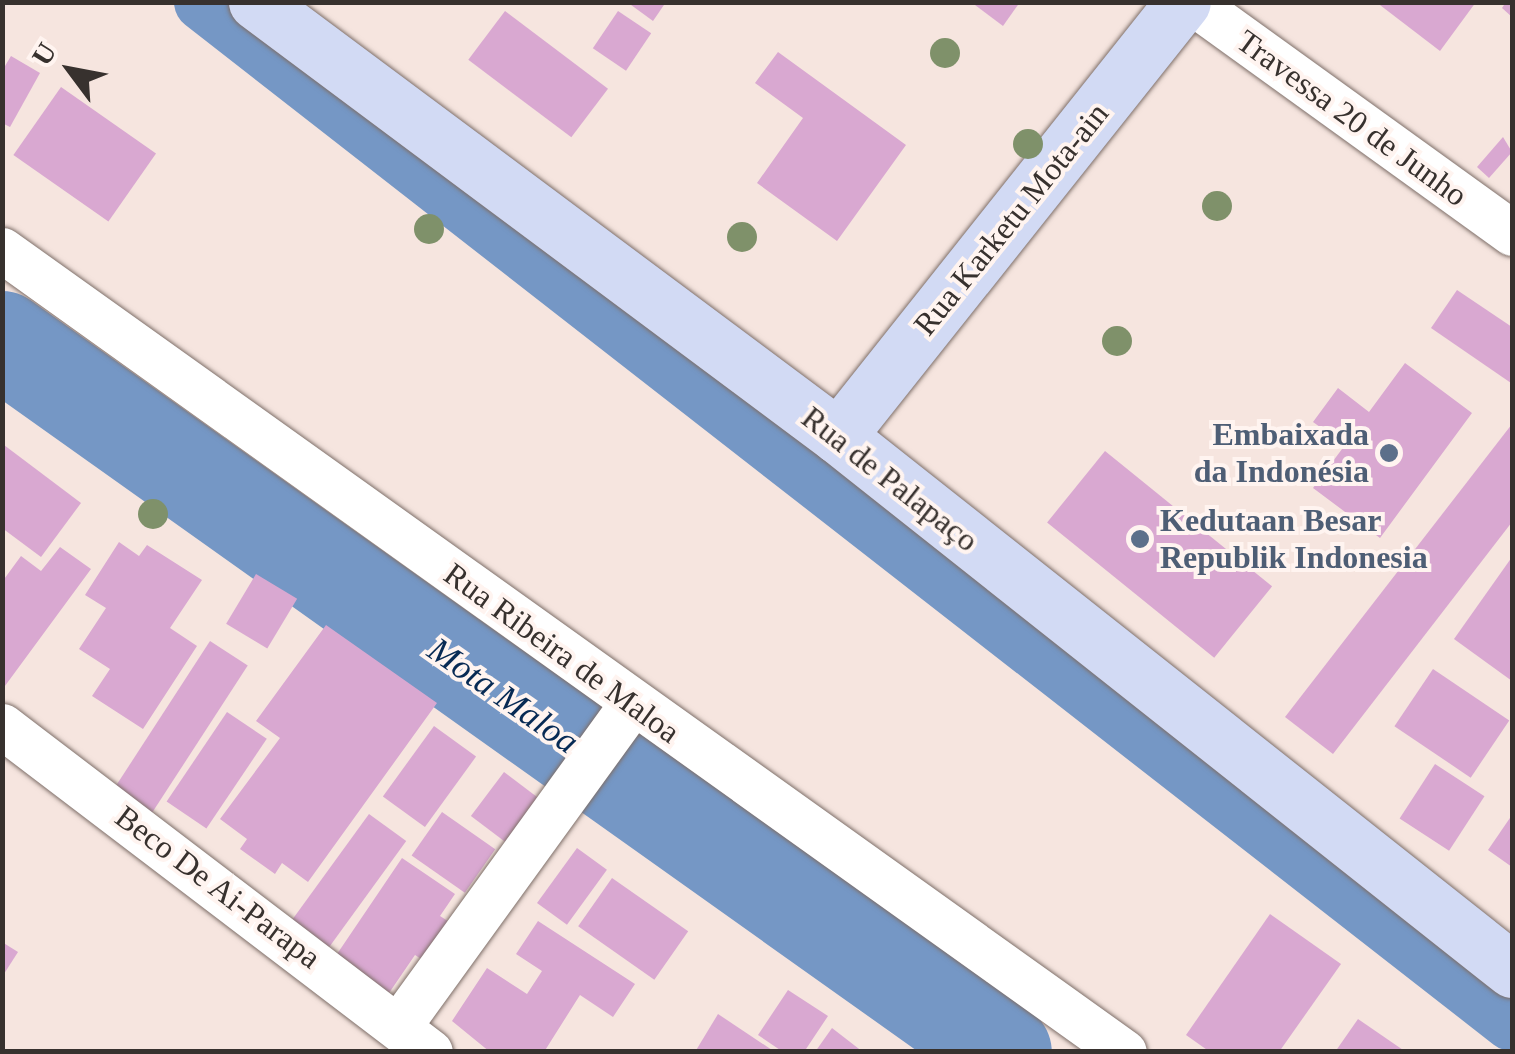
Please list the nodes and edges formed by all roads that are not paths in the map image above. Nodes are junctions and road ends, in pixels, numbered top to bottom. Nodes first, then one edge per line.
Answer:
1 (256, 2) edge
2 (1184, 2) edge
3 (1192, 2) edge
4 (1512, 233) edge
5 (2, 250) edge
6 (838, 436) junction
7 (632, 704) junction
8 (2, 726) edge
9 (1512, 970) edge
10 (415, 1038) edge
11 (1124, 1052) edge

1 - 6 street, Rua de Palapaço
2 - 6 street, Rua Karketu Mota-ain
3 - 4 street, Travessa 20 de Junho
5 - 7 street, Rua Ribeira de Maloa
6 - 9 street, Rua de Palapaço
7 - 10 street
7 - 11 street, Rua Ribeira de Maloa
8 - 10 street, Beco De Ai-Parapa

